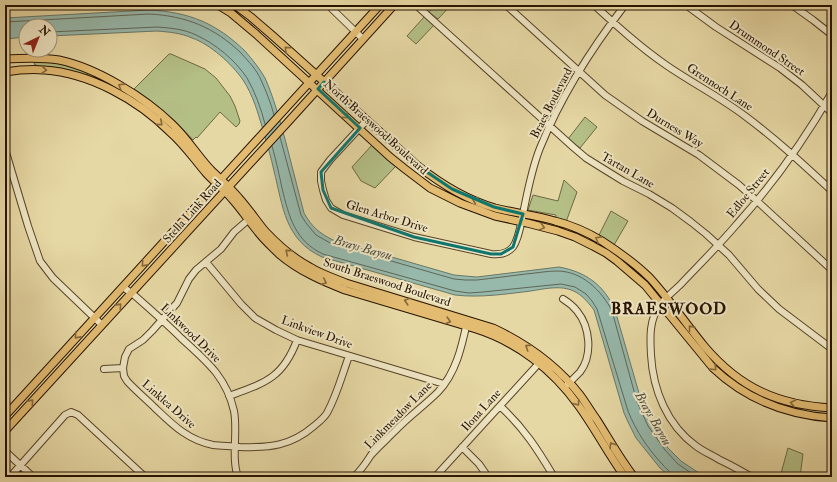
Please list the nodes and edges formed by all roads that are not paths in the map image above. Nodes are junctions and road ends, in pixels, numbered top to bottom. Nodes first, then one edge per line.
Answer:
1 (218, 5) edge
2 (235, 5) edge
3 (328, 5) edge
4 (380, 5) edge
5 (394, 5) edge
6 (416, 5) edge
7 (506, 5) edge
8 (594, 5) edge
9 (625, 5) edge
10 (686, 5) edge
11 (792, 5) edge
12 (612, 22) junction
13 (263, 27) junction
14 (356, 31) junction
15 (256, 34) junction
16 (832, 35) edge
17 (363, 39) junction
18 (30, 58) junction
19 (5, 59) edge
20 (30, 69) junction
21 (579, 71) junction
22 (5, 72) edge
23 (95, 72) junction
24 (317, 74) junction
25 (91, 81) junction
26 (309, 82) junction
27 (324, 82) junction
28 (318, 89) junction
29 (832, 92) edge
30 (824, 106) junction
31 (150, 110) junction
32 (832, 113) edge
33 (367, 120) junction
34 (550, 127) junction
35 (360, 128) junction
36 (5, 149) edge
37 (792, 155) junction
38 (219, 181) junction
39 (227, 189) junction
40 (452, 189) junction
41 (832, 191) edge
42 (451, 199) junction
43 (757, 201) junction
44 (523, 214) junction
45 (248, 220) junction
46 (521, 222) junction
47 (718, 245) junction
48 (609, 251) junction
49 (153, 253) junction
50 (161, 260) junction
51 (206, 262) junction
52 (832, 270) edge
53 (123, 287) junction
54 (132, 293) junction
55 (667, 298) junction
56 (563, 299) dead end
57 (661, 303) junction
58 (95, 317) junction
59 (162, 320) junction
60 (467, 323) junction
61 (102, 324) junction
62 (297, 340) junction
63 (831, 345) edge
64 (62, 353) junction
65 (349, 356) junction
66 (542, 361) junction
67 (123, 368) junction
68 (104, 369) dead end
69 (51, 381) junction
70 (444, 384) junction
71 (567, 385) junction
72 (756, 394) junction
73 (229, 396) junction
74 (500, 406) junction
75 (832, 408) edge
76 (5, 416) edge
77 (832, 418) edge
78 (5, 431) edge
79 (235, 446) junction
80 (462, 448) junction
81 (5, 451) edge
82 (21, 466) junction
83 (10, 477) edge
84 (33, 477) edge
85 (145, 477) edge
86 (238, 477) edge
87 (354, 477) edge
88 (435, 477) edge
89 (488, 477) edge
90 (554, 477) edge
91 (625, 477) edge
92 (634, 477) edge
93 (752, 477) edge

1 - 15 main road, North Braeswood Boulevard
2 - 13 main road, North Braeswood Boulevard
3 - 14 street
4 - 14 main road, Stella Link Road
5 - 17 main road, Stella Link Road
6 - 34 street, Tartan Lane
7 - 21 street, Durness Way
8 - 12 street, Grennoch Lane
9 - 12 street, Braes Boulevard
10 - 30 street, Drummond Street
11 - 16 street
12 - 21 street, Braes Boulevard
12 - 37 street, Grennoch Lane
13 - 15 main road
24 -> 13 main road, North Braeswood Boulevard
14 - 17 street
14 - 24 main road, Stella Link Road
15 - 26 main road, North Braeswood Boulevard
17 - 27 main road, Stella Link Road
18 - 19 main road, South Braeswood Boulevard
18 - 20 main road
18 - 23 main road, South Braeswood Boulevard
20 - 22 main road, South Braeswood Boulevard
20 -> 25 main road, South Braeswood Boulevard
21 - 34 street, Braes Boulevard
21 - 43 street, Durness Way
23 - 25 main road
31 -> 23 main road, South Braeswood Boulevard
24 - 26 main road, Stella Link Road
24 - 27 main road, North Braeswood Boulevard
25 - 31 main road, South Braeswood Boulevard
26 - 28 main road, North Braeswood Boulevard
26 - 38 main road, Stella Link Road
27 - 28 main road, Stella Link Road
27 - 33 main road, North Braeswood Boulevard
28 -> 35 main road, North Braeswood Boulevard
28 - 39 main road, Stella Link Road
29 - 30 street, Edloe Street
30 - 32 street, Drummond Street
30 - 37 street, Edloe Street
31 - 38 main road, South Braeswood Boulevard
33 - 35 street, Glen Arbor Drive
33 - 40 main road, North Braeswood Boulevard
34 - 44 street, Braes Boulevard
34 - 47 street, Tartan Lane
35 - 42 main road, North Braeswood Boulevard
35 - 46 street, Glen Arbor Drive
36 - 58 street
37 - 41 street, Grennoch Lane
37 - 43 street, Edloe Street
38 - 39 main road, South Braeswood Boulevard
38 - 49 main road, Stella Link Road
39 - 45 main road, South Braeswood Boulevard
39 - 50 main road, Stella Link Road
60 -> 39 main road, South Braeswood Boulevard
40 - 42 main road
44 -> 40 main road, North Braeswood Boulevard
42 - 46 main road, North Braeswood Boulevard
43 - 47 street, Edloe Street
43 - 52 street, Durness Way
44 - 46 street, Braes Boulevard
48 -> 44 main road, North Braeswood Boulevard
45 - 51 street
45 -> 60 main road, South Braeswood Boulevard
46 -> 48 main road, North Braeswood Boulevard
47 - 55 street, Edloe Street
47 - 63 street, Tartan Lane
48 - 55 main road, North Braeswood Boulevard
48 - 57 main road, North Braeswood Boulevard
49 - 50 main road
49 -> 53 main road, Stella Link Road
50 - 54 main road, Stella Link Road
51 - 59 street
51 - 62 street, Linkview Drive
53 - 54 street, Linkwood Drive
53 - 58 main road, Stella Link Road
54 - 59 street, Linkwood Drive
61 -> 54 main road, Stella Link Road
55 - 57 street
72 -> 55 main road, North Braeswood Boulevard
56 - 71 street
57 -> 72 main road, North Braeswood Boulevard
57 - 93 street
58 - 61 street
58 -> 64 main road, Stella Link Road
59 - 67 street
59 - 73 street, Linkwood Drive
60 - 66 main road, South Braeswood Boulevard
60 - 70 street, Linkmeadow Lane
61 - 69 main road, Stella Link Road
62 - 65 street, Linkview Drive
62 - 73 street
64 - 69 main road
64 - 76 main road, Stella Link Road
65 - 70 street, Linkview Drive
65 - 79 street, Linklea Drive
66 - 71 main road, South Braeswood Boulevard
66 - 74 street, Ilona Lane
67 - 68 street
67 - 79 street, Linklea Drive
78 -> 69 main road, Stella Link Road
70 - 87 street, Linkmeadow Lane
71 -> 91 main road, South Braeswood Boulevard
92 -> 71 main road, South Braeswood Boulevard
75 -> 72 main road, North Braeswood Boulevard
72 - 77 main road, North Braeswood Boulevard
73 - 79 street, Linkwood Drive
74 - 80 street, Ilona Lane
74 - 90 street
79 - 86 street, Linkwood Drive
80 - 88 street, Ilona Lane
80 - 89 street
81 - 82 street
82 - 83 street
82 - 84 street
82 - 85 street

